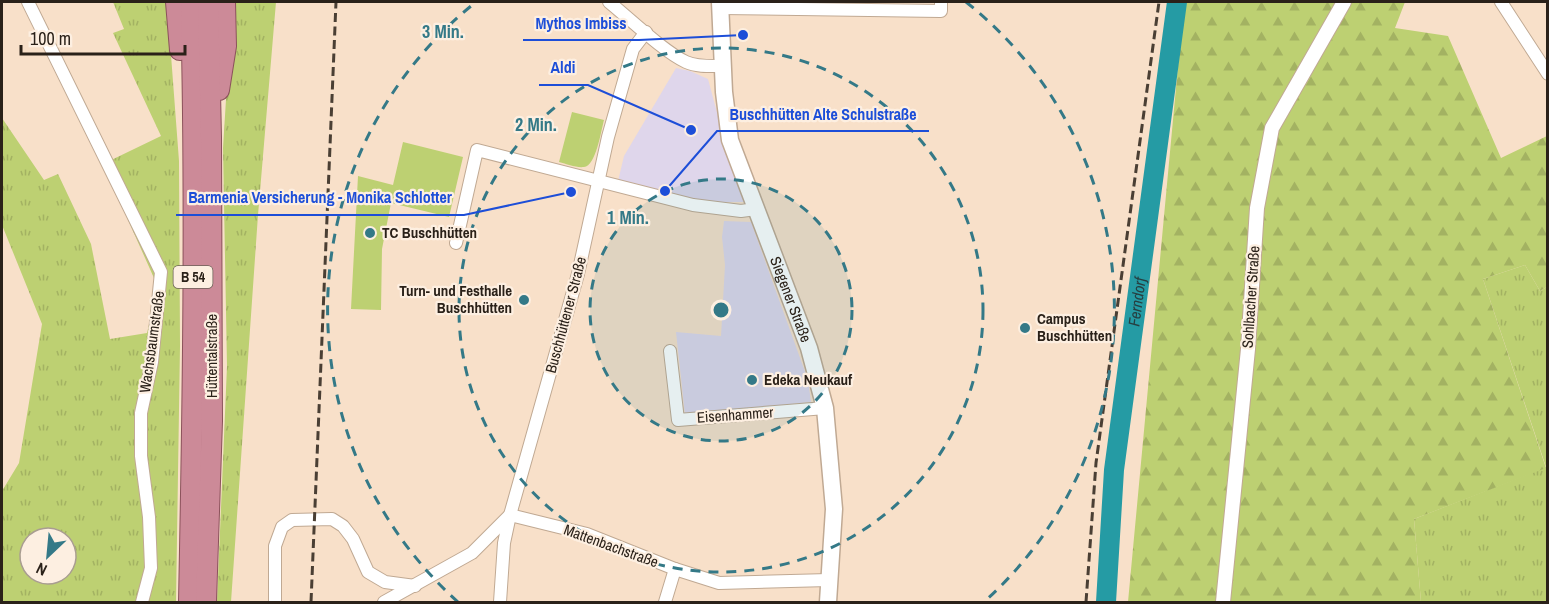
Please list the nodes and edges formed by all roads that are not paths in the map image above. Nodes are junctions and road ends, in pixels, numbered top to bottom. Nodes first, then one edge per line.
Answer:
1 (28, 2) edge
2 (176, 2) edge
3 (191, 2) edge
4 (208, 2) edge
5 (225, 2) edge
6 (609, 2) edge
7 (1501, 2) edge
8 (721, 5) edge
9 (1341, 5) edge
10 (941, 10) edge
11 (646, 32) junction
12 (723, 66) junction
13 (1548, 74) edge
14 (194, 128) junction
15 (211, 137) junction
16 (599, 181) junction
17 (756, 209) junction
18 (456, 243) dead end
19 (670, 351) dead end
20 (825, 408) junction
21 (510, 515) junction
22 (675, 569) junction
23 (830, 580) junction
24 (415, 586) junction
25 (142, 603) edge
26 (189, 603) edge
27 (206, 603) edge
28 (275, 603) edge
29 (384, 603) edge
30 (500, 603) edge
31 (665, 603) edge
32 (828, 603) edge
33 (1222, 603) edge

1 - 25 street, Wachsbaumstraße
2 - 14 highway
3 - 14 highway, Hüttentalstraße / B 54
4 - 15 highway, Hüttentalstraße / B 54
5 - 15 highway
6 - 11 street
7 - 13 street
8 - 10 street
8 - 12 main road, Siegener Straße
9 - 33 street, Sohlbacher Straße
11 - 12 street
11 - 16 street, Buschhüttener Straße
12 - 17 main road, Siegener Straße
14 - 26 highway, Hüttentalstraße / B 54
15 - 27 highway, Hüttentalstraße / B 54
16 - 17 street
16 - 18 street
16 - 21 street, Buschhüttener Straße
17 - 20 main road, Siegener Straße
19 - 20 street, Eisenhammer
20 - 23 main road, Siegener Straße
21 - 22 street, Mattenbachstraße
21 - 24 street
21 - 30 street, Buschhüttener Straße
22 - 23 street, Mattenbachstraße
22 - 31 street
23 - 32 main road, Siegener Straße
24 - 28 street
24 - 29 street

